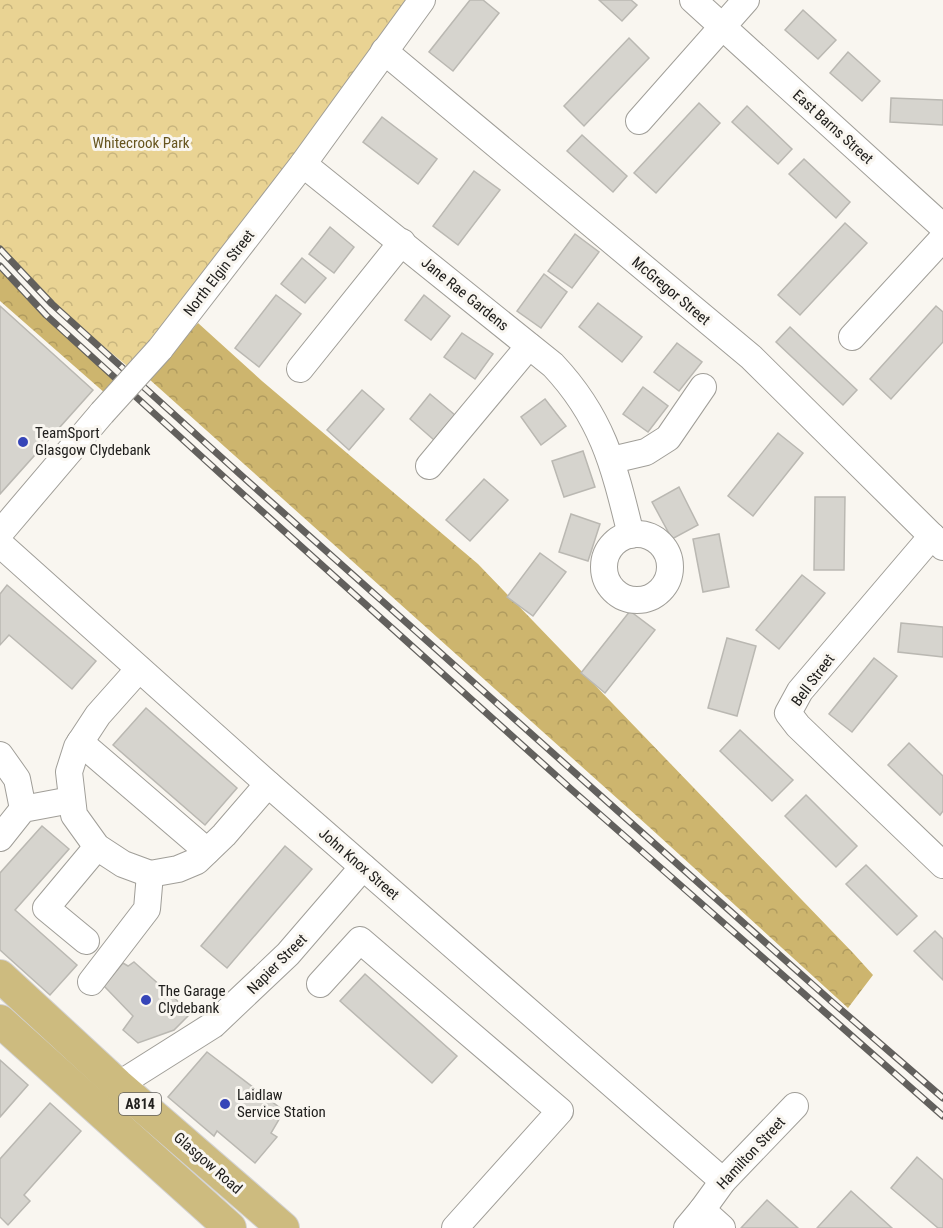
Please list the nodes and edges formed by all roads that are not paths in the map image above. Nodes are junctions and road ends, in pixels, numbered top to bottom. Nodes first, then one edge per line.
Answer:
1 (423, 0) edge
2 (693, 0) edge
3 (746, 0) edge
4 (722, 27) junction
5 (384, 51) junction
6 (639, 121) dead end
7 (303, 164) junction
8 (943, 227) edge
9 (943, 238) edge
10 (402, 242) junction
11 (852, 337) dead end
12 (529, 346) junction
13 (300, 369) dead end
14 (703, 387) dead end
15 (612, 460) junction
16 (429, 466) dead end
17 (0, 533) edge
18 (631, 535) dead end
19 (938, 542) edge
20 (0, 544) edge
21 (138, 669) junction
22 (80, 742) junction
23 (0, 755) edge
24 (268, 784) junction
25 (71, 800) junction
26 (23, 809) junction
27 (0, 838) edge
28 (96, 847) junction
29 (207, 851) junction
30 (943, 865) edge
31 (363, 867) junction
32 (150, 874) junction
33 (86, 941) dead end
34 (0, 976) edge
35 (91, 982) dead end
36 (320, 984) dead end
37 (0, 1021) edge
38 (118, 1085) junction
39 (795, 1106) dead end
40 (723, 1181) junction
41 (695, 1219) edge
42 (230, 1228) edge
43 (283, 1228) edge
44 (455, 1228) edge
45 (722, 1228) edge

1 - 5 street, North Elgin Street
2 - 4 street, East Barns Street
3 - 4 street
4 - 6 street
4 - 8 street, East Barns Street
5 - 7 street, North Elgin Street
5 - 19 street, McGregor Street
7 - 10 street, Jane Rae Gardens
7 - 17 street, North Elgin Street, bridge
9 - 11 street
10 - 12 street, Jane Rae Gardens
10 - 13 street
12 - 15 street, Jane Rae Gardens
12 - 16 street
14 - 15 street
15 - 18 street, Jane Rae Gardens
19 - 30 street, Bell Street
20 - 21 street, John Knox Street
21 - 22 street
21 - 24 street, John Knox Street
22 - 25 street
22 - 29 street
23 - 26 street
24 - 29 street
24 - 31 street, John Knox Street
25 - 26 street
25 - 28 street
26 - 27 street
28 - 32 street
28 - 33 street
29 - 32 street
31 - 38 street, Napier Street
31 - 40 street, John Knox Street
32 - 35 street
34 - 38 main road, Glasgow Road / A814
36 - 44 street
37 - 42 main road, A814
38 - 43 main road, Glasgow Road / A814
39 - 40 street, Hamilton Street
40 - 41 street, Hamilton Street
41 - 45 street

